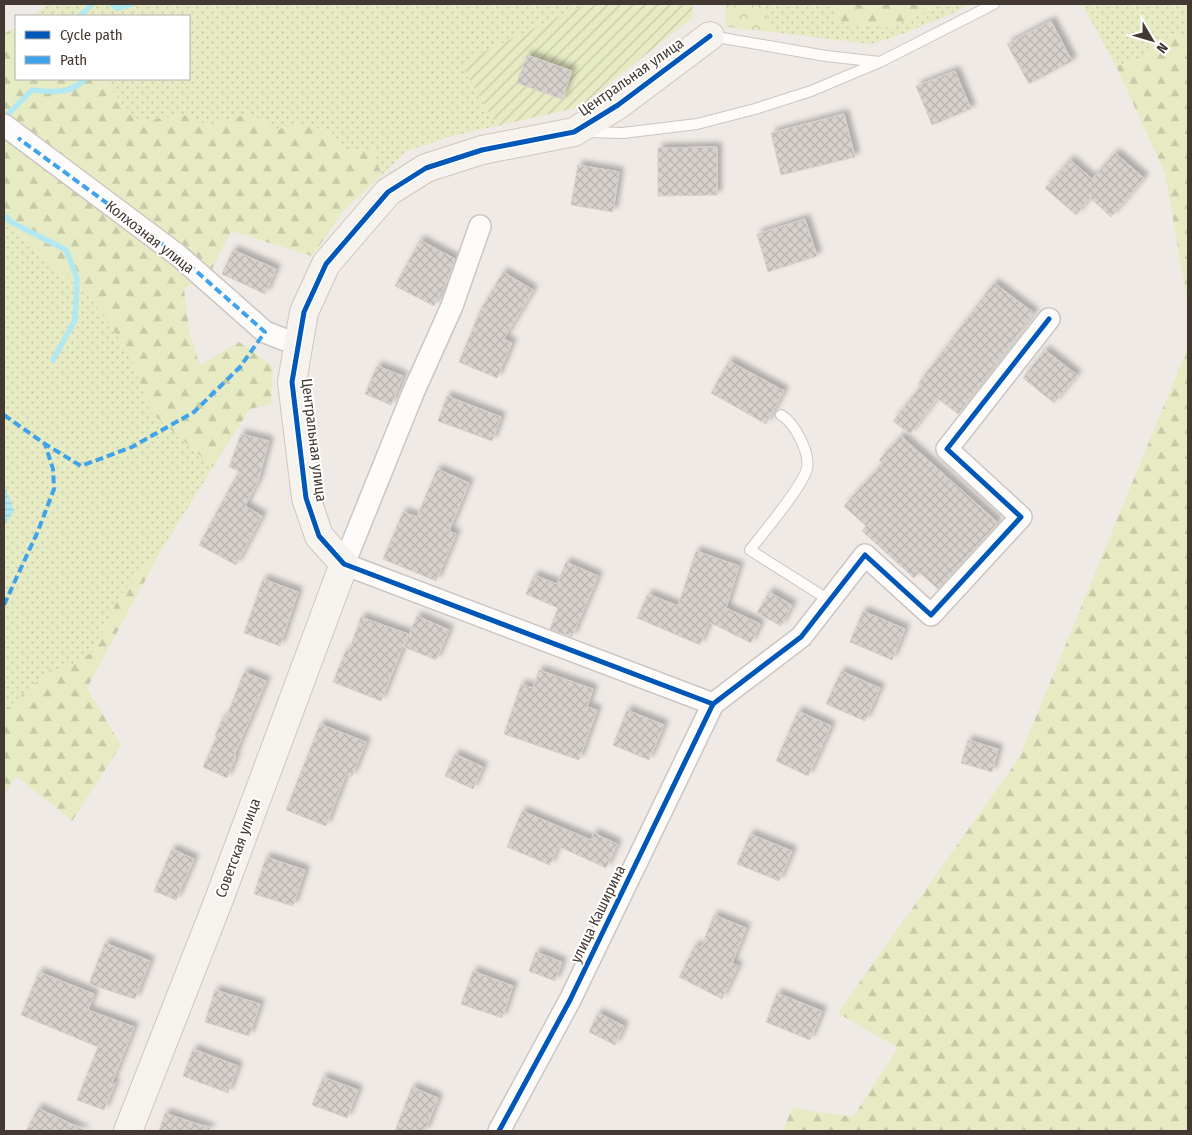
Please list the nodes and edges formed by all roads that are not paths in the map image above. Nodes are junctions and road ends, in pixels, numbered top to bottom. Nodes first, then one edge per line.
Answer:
1 (994, 4) edge
2 (710, 36) joint
3 (880, 62) junction
4 (11, 132) edge
5 (574, 132) junction
6 (480, 226) dead end
7 (1049, 319) dead end
8 (298, 344) junction
9 (781, 415) dead end
10 (344, 564) junction
11 (829, 600) junction
12 (714, 704) junction
13 (128, 1131) edge
14 (499, 1131) edge

1 - 3 lane
2 - 3 lane
2 - 5 street, Центральная улица
3 - 5 lane
4 - 8 street, Колхозная улица
5 - 8 street, Центральная улица
6 - 10 street
7 - 11 street
8 - 10 street, Центральная улица
9 - 11 lane
10 - 12 street
10 - 13 street, Советская улица
11 - 12 street
12 - 14 street, улица Каширина

